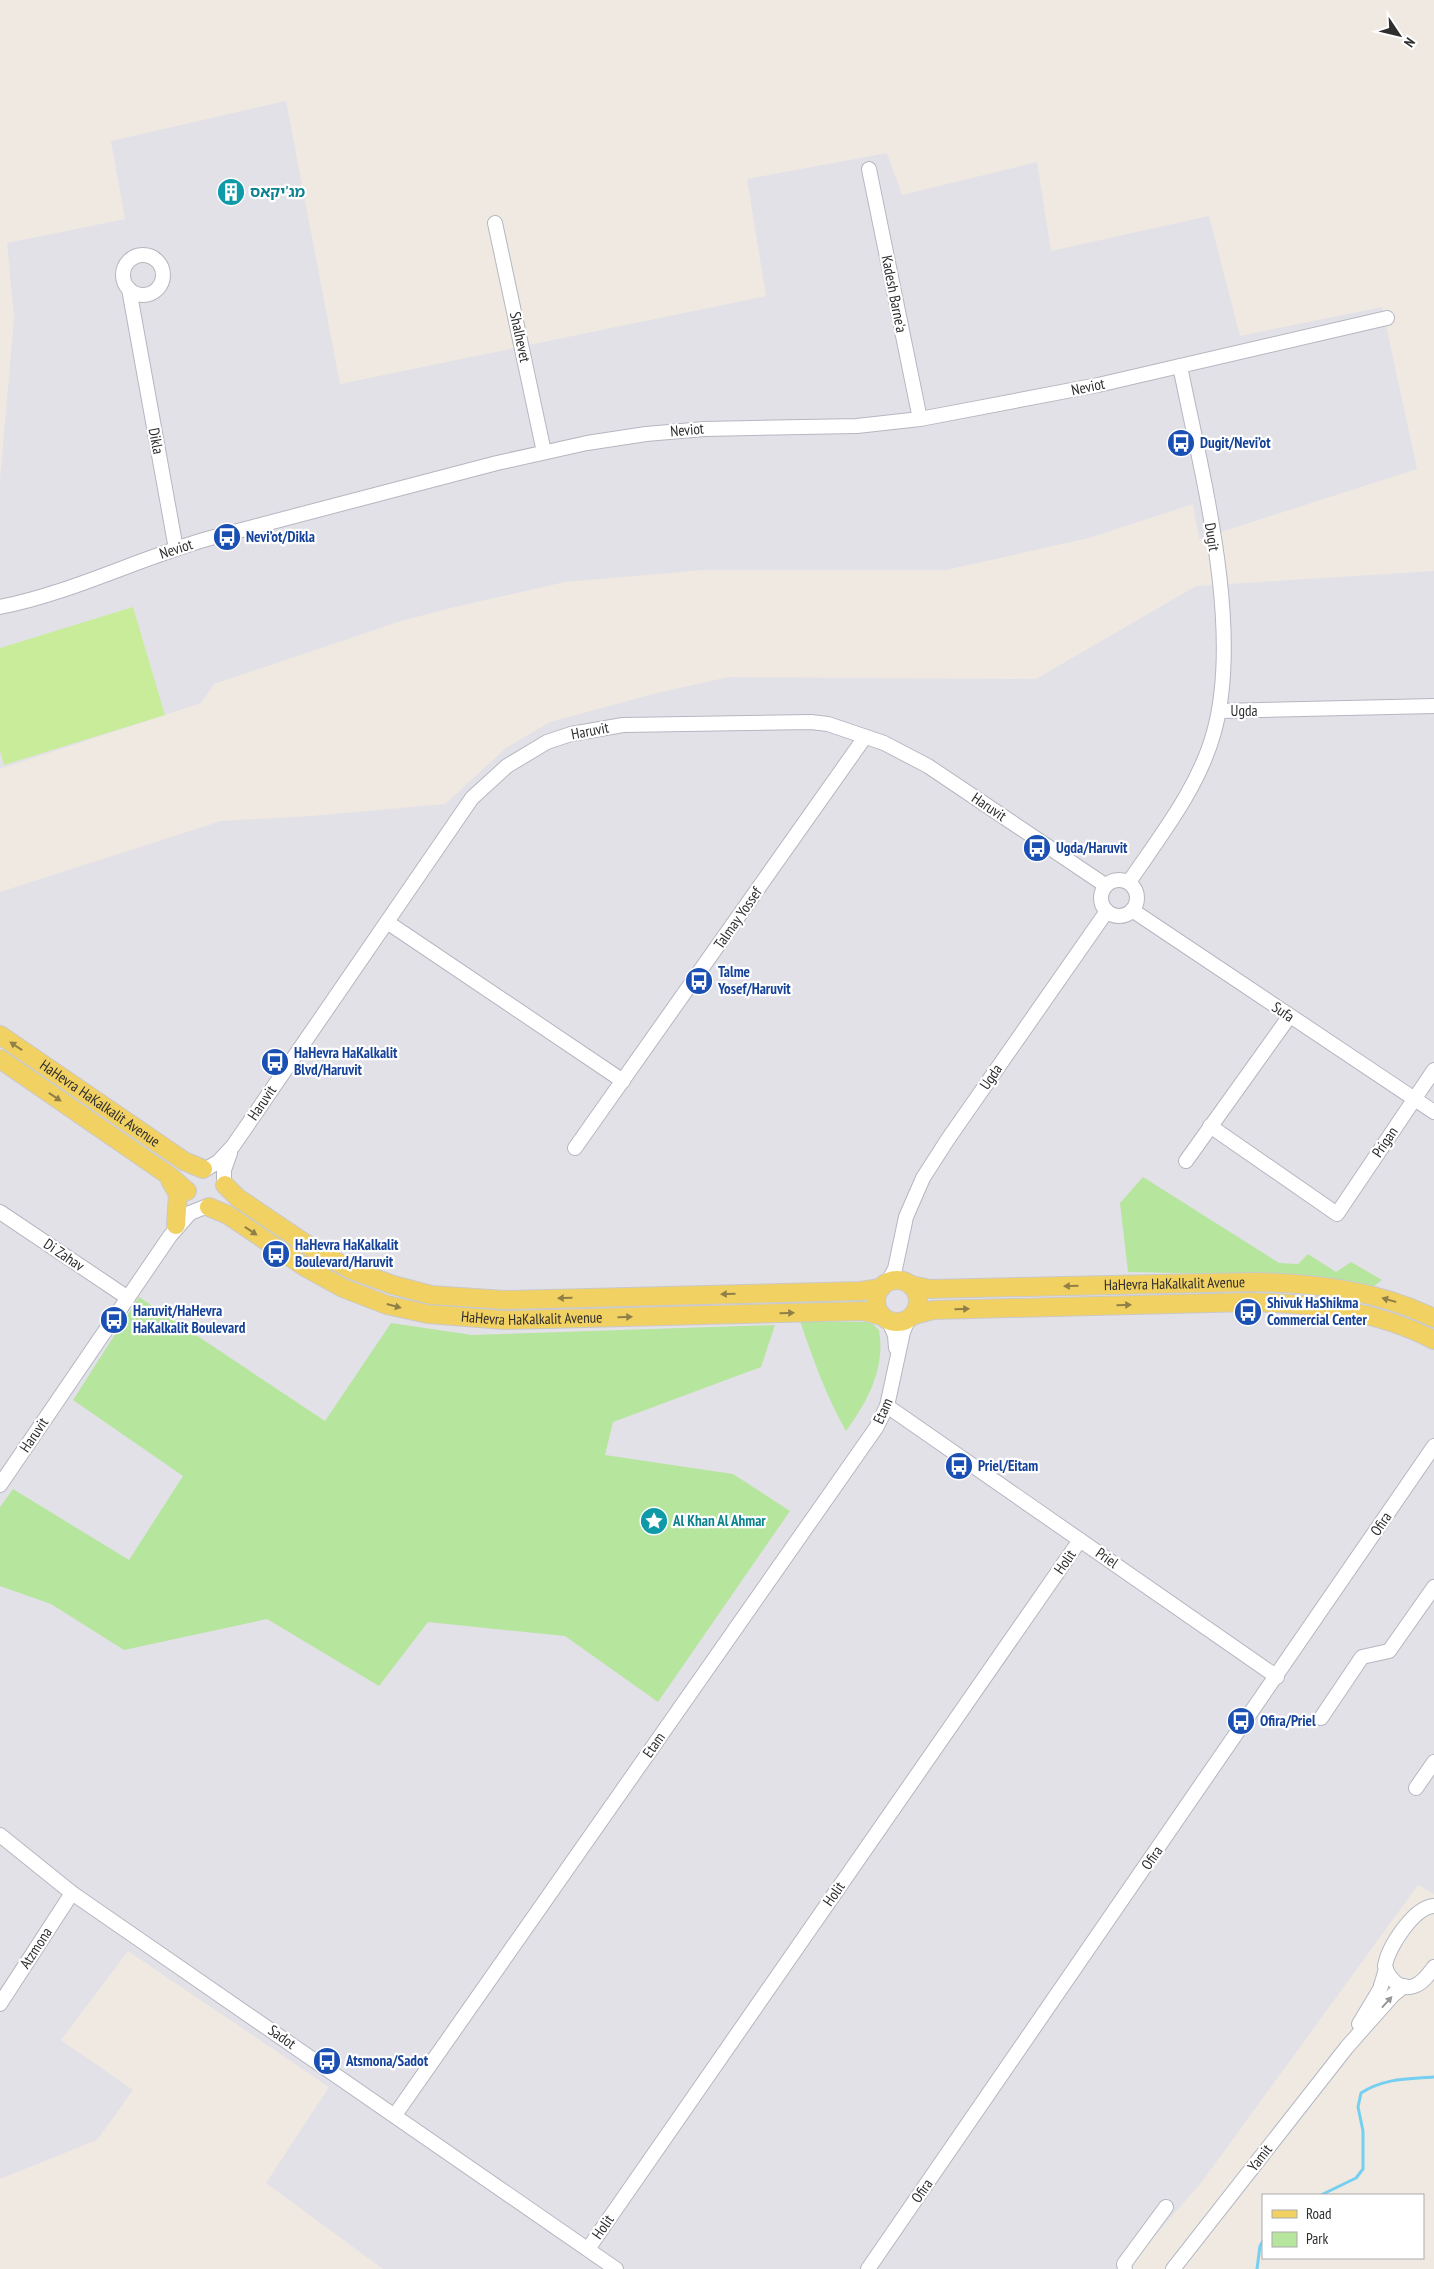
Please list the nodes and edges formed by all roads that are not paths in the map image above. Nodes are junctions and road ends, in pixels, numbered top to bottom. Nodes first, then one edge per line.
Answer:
1 (869, 169) dead end
2 (496, 222) dead end
3 (129, 289) junction
4 (154, 292) junction
5 (1387, 318) dead end
6 (136, 334) junction
7 (1180, 366) junction
8 (920, 419) junction
9 (544, 452) junction
10 (176, 548) junction
11 (0, 607) edge
12 (1434, 706) edge
13 (1218, 711) junction
14 (866, 737) junction
15 (1129, 882) junction
16 (1106, 885) junction
17 (1132, 910) junction
18 (1106, 911) junction
19 (387, 922) junction
20 (1289, 1016) junction
21 (0, 1035) edge
22 (0, 1059) edge
23 (1434, 1070) edge
24 (623, 1081) junction
25 (1415, 1099) junction
26 (1434, 1112) edge
27 (1210, 1126) junction
28 (233, 1146) junction
29 (575, 1148) dead end
30 (1186, 1161) dead end
31 (160, 1169) junction
32 (204, 1169) junction
33 (224, 1183) junction
34 (188, 1194) junction
35 (207, 1207) junction
36 (0, 1212) edge
37 (173, 1231) junction
38 (895, 1284) junction
39 (128, 1298) junction
40 (911, 1317) junction
41 (885, 1318) junction
42 (1434, 1318) edge
43 (1434, 1340) edge
44 (896, 1366) junction
45 (888, 1406) junction
46 (1434, 1446) edge
47 (0, 1486) edge
48 (1080, 1540) junction
49 (1434, 1587) edge
50 (1278, 1677) junction
51 (1321, 1718) dead end
52 (1434, 1762) edge
53 (1416, 1788) dead end
54 (0, 1835) edge
55 (72, 1892) junction
56 (1434, 1906) edge
57 (1434, 1967) edge
58 (1386, 1969) junction
59 (1404, 1986) junction
60 (0, 2004) edge
61 (1347, 2047) junction
62 (395, 2115) junction
63 (1166, 2207) dead end
64 (588, 2249) junction
65 (616, 2269) edge
66 (868, 2269) edge
67 (1125, 2269) edge
68 (1173, 2269) edge

1 - 8 street, Kadesh Barne'a
2 - 9 street, Shalhevet
3 - 4 street
3 - 4 street
3 - 6 street, Dikla
4 - 6 street, Dikla
5 - 7 street, Neviot
6 - 10 street, Dikla
7 - 8 street, Neviot
7 - 13 street, Dugit
8 - 9 street, Neviot
9 - 10 street, Neviot
10 - 11 street, Neviot
12 - 13 street, Ugda
13 - 15 street, Ugda
14 - 16 street, Haruvit
14 - 19 street, Haruvit
14 - 24 street, Talmay Yossef
15 - 16 street
15 - 17 street
16 - 18 street
17 - 18 street
17 - 20 street, Sufa
18 - 38 street, Ugda
19 - 24 street
19 - 28 street, Haruvit
20 - 25 street, Sufa
20 - 27 street
32 -> 21 main road, HaHevra HaKalkalit Avenue
22 -> 31 main road, HaHevra HaKalkalit Avenue
23 - 25 street, Prigan
24 - 29 street, Talmay Yossef
25 - 26 street, Sufa
25 - 27 street, Prigan
27 - 30 street
28 - 32 street, Haruvit
28 - 33 street, Haruvit
31 - 34 main road, HaHevra HaKalkalit Avenue
31 - 37 main road
32 - 33 main road
32 - 34 main road
33 - 35 main road
38 -> 33 main road, HaHevra HaKalkalit Avenue
34 - 35 main road
34 - 37 street, Haruvit
35 - 37 street, Haruvit
35 -> 41 main road, HaHevra HaKalkalit Avenue
36 - 39 street, Di Zahav
37 - 39 street, Haruvit
38 - 40 main road
38 - 41 main road
42 -> 38 main road, HaHevra HaKalkalit Avenue
39 - 47 street, Haruvit
40 - 41 main road
40 -> 43 main road, HaHevra HaKalkalit Avenue
40 - 44 street, Etam
41 - 44 street, Etam
44 - 45 street, Etam
45 - 48 street, Priel
45 - 62 street, Etam
46 - 50 street, Ofira
48 - 50 street, Priel
48 - 64 street, Holit
49 - 51 street
50 - 66 street, Ofira
52 - 53 street
54 - 55 street, Sadot
55 - 60 street, Atzmona
55 - 62 street, Sadot
56 - 58 street, Yamit
57 - 59 street, Yamit
58 - 59 street
58 - 61 street, Yamit
61 -> 59 street, Yamit
61 - 68 street, Yamit
62 - 64 street, Sadot
63 - 67 street
64 - 65 street, Sadot

